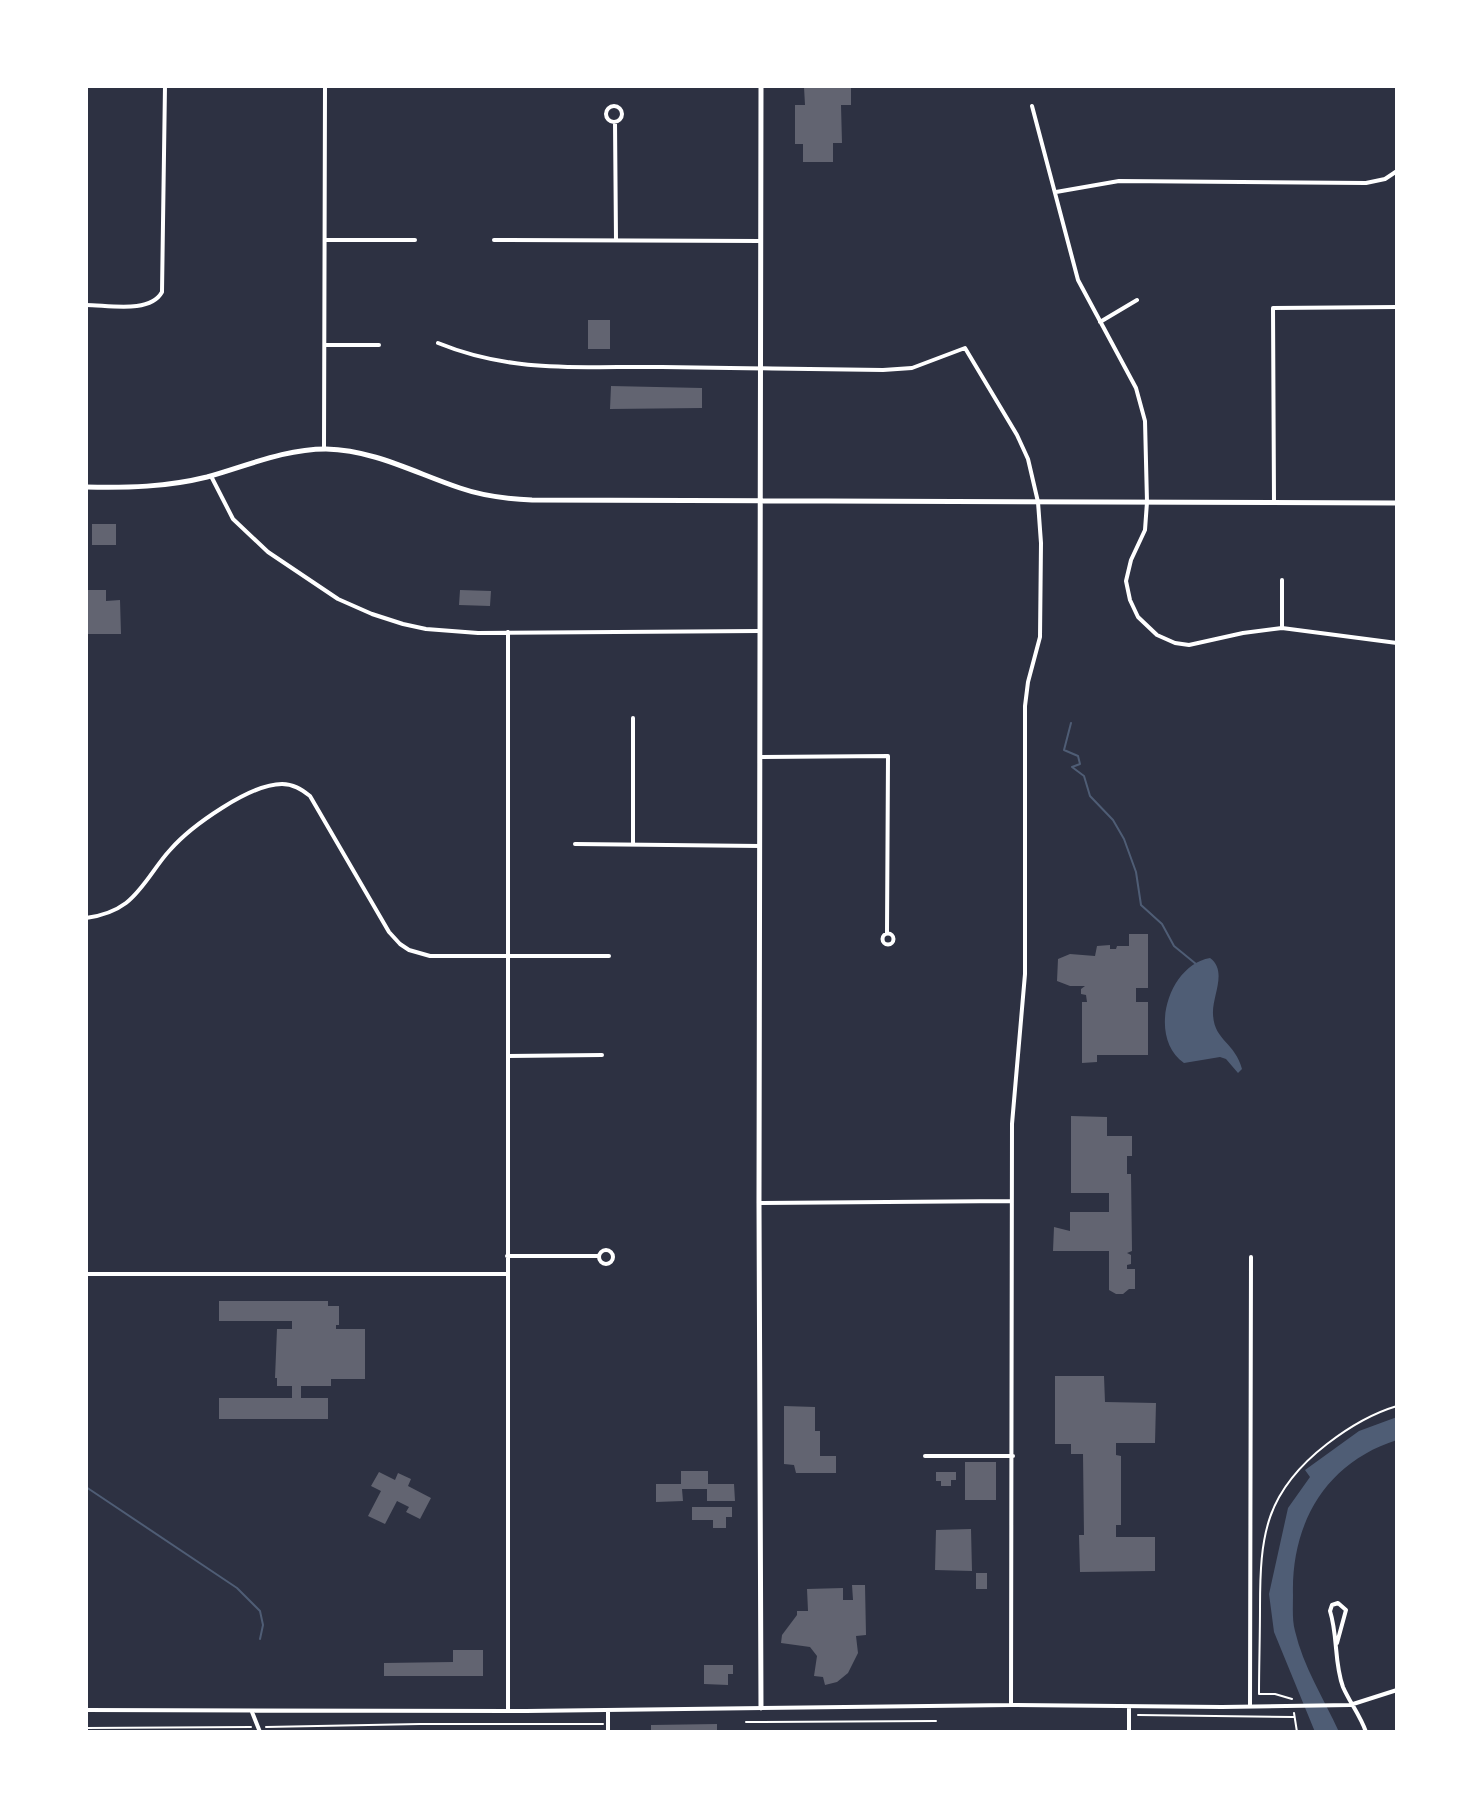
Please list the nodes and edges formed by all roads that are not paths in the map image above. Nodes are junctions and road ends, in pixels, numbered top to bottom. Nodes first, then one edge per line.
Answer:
1 (165, 86) edge
2 (325, 86) edge
3 (761, 86) edge
4 (1032, 106) dead end
5 (615, 122) dead end
6 (1397, 171) edge
7 (1056, 192) junction
8 (325, 240) junction
9 (415, 240) dead end
10 (494, 240) dead end
11 (616, 240) junction
12 (761, 241) junction
13 (1137, 300) dead end
14 (86, 305) edge
15 (1397, 307) edge
16 (1100, 322) junction
17 (438, 343) dead end
18 (325, 345) junction
19 (379, 345) dead end
20 (761, 368) junction
21 (324, 449) junction
22 (211, 476) junction
23 (86, 487) edge
24 (762, 502) junction
25 (1038, 502) junction
26 (1147, 502) junction
27 (1274, 503) junction
28 (1397, 503) edge
29 (1282, 580) dead end
30 (1282, 628) junction
31 (760, 631) junction
32 (508, 632) junction
33 (1397, 643) edge
34 (633, 718) dead end
35 (760, 757) junction
36 (575, 844) dead end
37 (633, 844) junction
38 (760, 846) junction
39 (86, 918) edge
40 (887, 933) dead end
41 (506, 955) junction
42 (609, 956) dead end
43 (602, 1055) dead end
44 (508, 1056) junction
45 (1011, 1201) junction
46 (759, 1203) junction
47 (507, 1256) junction
48 (599, 1256) dead end
49 (1251, 1257) dead end
50 (86, 1274) edge
51 (507, 1274) junction
52 (925, 1456) dead end
53 (1013, 1456) junction
54 (1337, 1643) junction
55 (1397, 1690) edge
56 (1011, 1705) junction
57 (1350, 1705) junction
58 (1250, 1706) junction
59 (1129, 1707) junction
60 (761, 1708) junction
61 (86, 1710) edge
62 (608, 1710) junction
63 (252, 1711) junction
64 (508, 1711) junction
65 (260, 1732) edge
66 (608, 1732) edge
67 (1129, 1732) edge
68 (1366, 1732) edge

1 - 14 street
2 - 8 street
3 - 12 street
4 - 7 street
5 - 11 street
6 - 7 street
7 - 16 street
8 - 9 street
8 - 18 street
10 - 11 street
11 - 12 street
12 - 20 street
13 - 16 street
15 - 27 street
16 - 26 street
17 - 20 street
18 - 19 street
18 - 21 street
20 - 24 street
20 - 25 street
21 - 22 street
21 - 24 street
22 - 23 street
22 - 32 street
24 - 25 street
24 - 31 street
25 - 26 street
25 - 45 street
26 - 27 street
26 - 30 street
27 - 28 street
29 - 30 street
30 - 33 street
31 - 32 street
31 - 35 street
32 - 41 street
34 - 37 street
35 - 38 street
35 - 40 street
36 - 37 street
37 - 38 street
38 - 46 street
39 - 41 street
41 - 42 street
41 - 44 street
43 - 44 street
44 - 47 street
45 - 46 street
45 - 53 street
46 - 60 street
47 - 48 street
47 - 51 street
49 - 58 street
50 - 51 street
51 - 64 street
52 - 53 street
53 - 56 street
54 - 54 street
54 - 57 street
55 - 57 street
56 - 59 street
56 - 60 street
57 - 58 street
57 - 68 street
58 - 59 street
59 - 67 street
60 - 62 street
61 - 63 street
62 - 64 street
62 - 66 street
63 - 64 street
63 - 65 street

